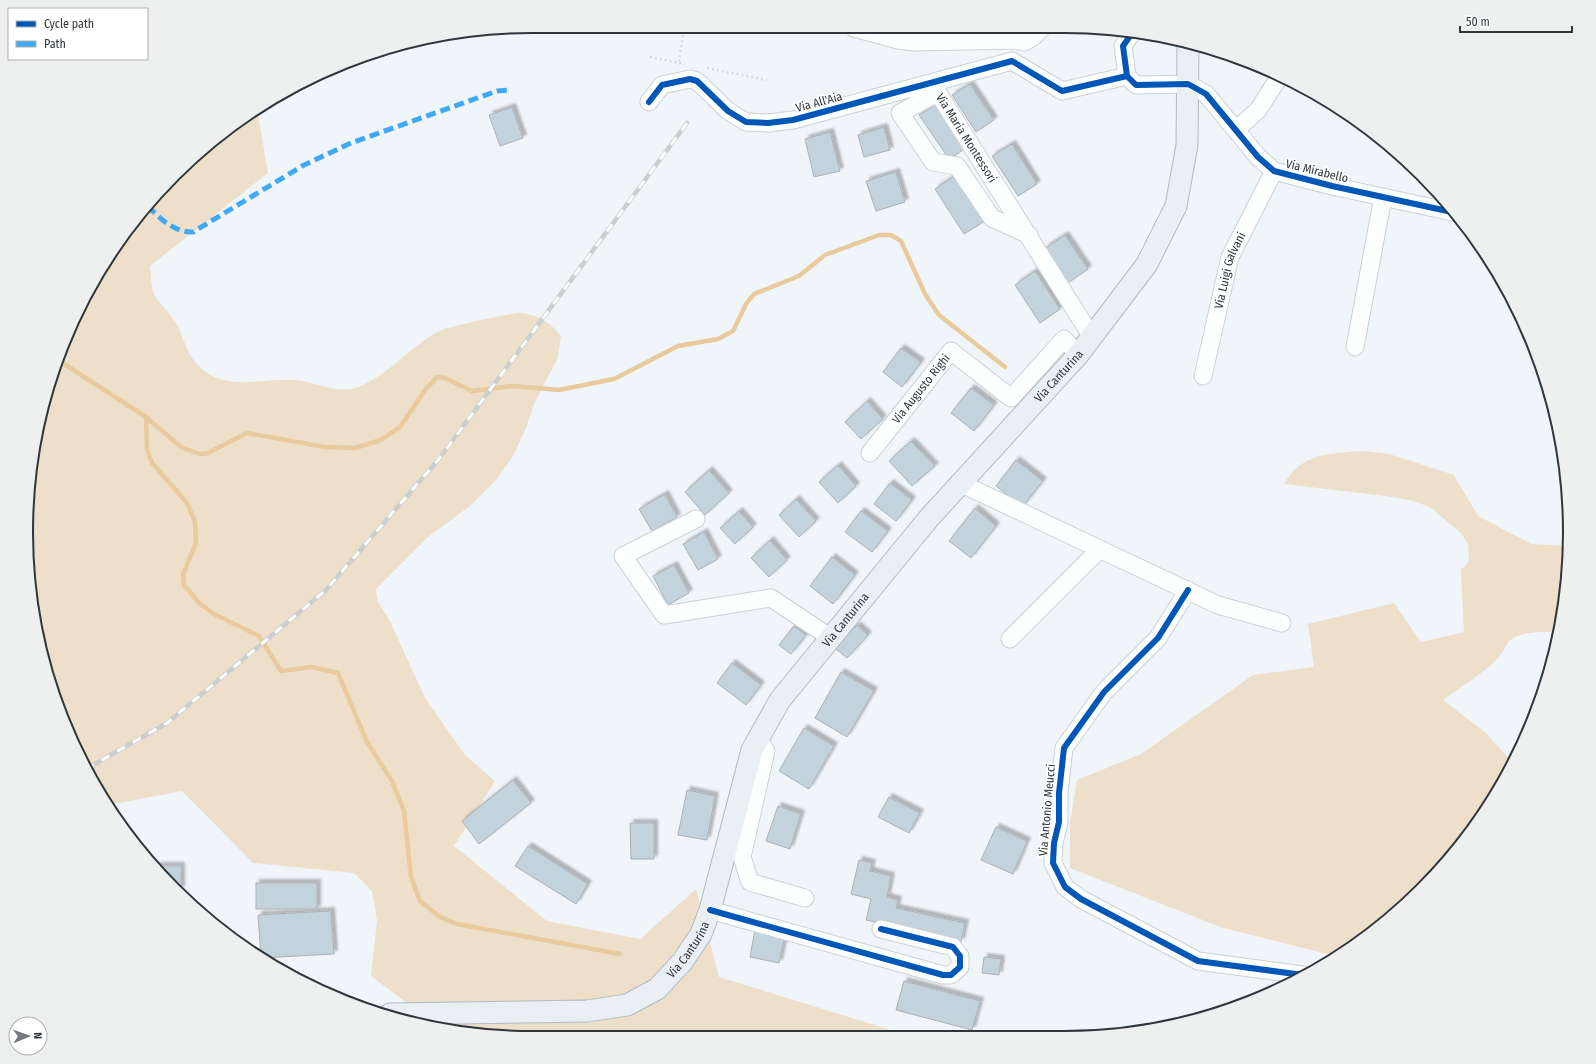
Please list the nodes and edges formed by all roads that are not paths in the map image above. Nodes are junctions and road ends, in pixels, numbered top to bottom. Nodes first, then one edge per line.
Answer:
1 (872, 33) edge
2 (1037, 33) edge
3 (1129, 37) edge
4 (1188, 49) edge
5 (1127, 76) junction
6 (1277, 81) edge
7 (1188, 84) junction
8 (649, 102) dead end
9 (1236, 130) junction
10 (1274, 171) junction
11 (1383, 197) junction
12 (1445, 211) edge
13 (1029, 235) junction
14 (1092, 337) junction
15 (1355, 347) dead end
16 (1078, 355) junction
17 (1203, 376) dead end
18 (870, 452) dead end
19 (962, 484) junction
20 (696, 519) dead end
21 (1100, 549) junction
22 (1188, 590) junction
23 (1282, 624) dead end
24 (831, 638) junction
25 (1010, 639) dead end
26 (758, 739) junction
27 (805, 898) dead end
28 (710, 910) junction
29 (881, 929) dead end
30 (1296, 974) edge
31 (432, 1020) edge

1 - 2 street
3 - 5 street
4 - 7 main road, Via Canturina
5 - 7 street
5 - 8 street, Via All'Aia
6 - 9 street
7 - 9 street, Via Mirabello
7 - 14 main road, Via Canturina
9 - 10 street, Via Mirabello
10 - 11 street, Via Mirabello
10 - 17 street, Via Luigi Galvani
11 - 12 street, Via Mirabello
11 - 15 street
13 - 13 street, Via Maria Montessori
13 - 14 street, Via Maria Montessori
14 - 16 main road, Via Canturina
16 - 18 street, Via Augusto Righi
16 - 19 main road, Via Canturina
19 - 21 street
19 - 24 main road, Via Canturina
20 - 24 street
21 - 22 street
21 - 25 street
22 - 23 street
22 - 30 street, Via Antonio Meucci
24 - 26 main road, Via Canturina
26 - 27 street
26 - 28 main road, Via Canturina
28 - 29 street
28 - 31 main road, Via Canturina

